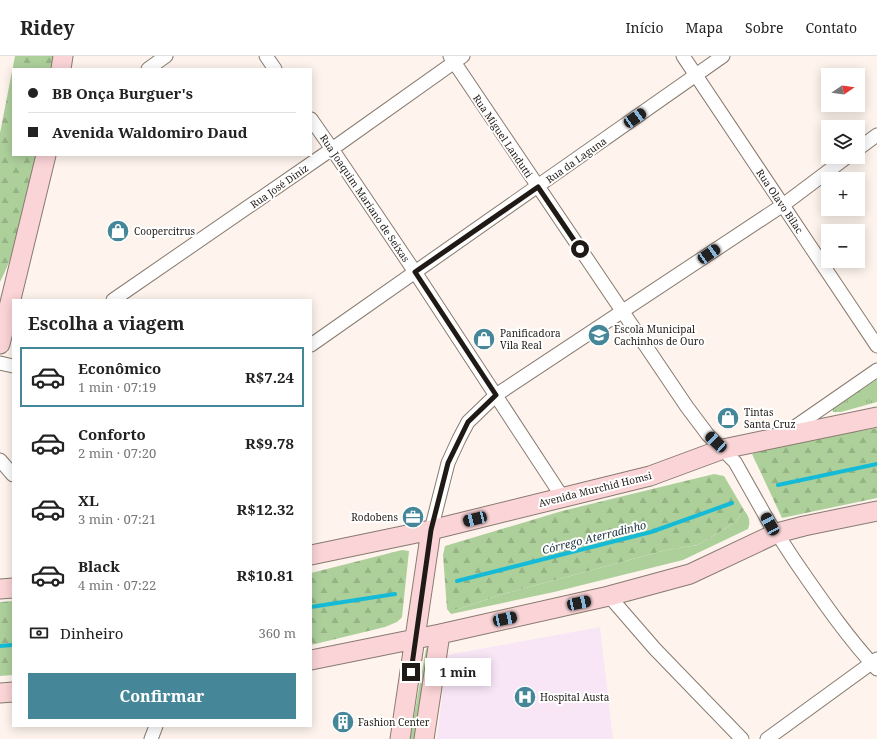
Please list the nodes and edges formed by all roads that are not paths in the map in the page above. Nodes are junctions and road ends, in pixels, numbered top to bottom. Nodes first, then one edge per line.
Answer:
1 (63, 56) edge
2 (166, 56) edge
3 (266, 56) edge
4 (683, 56) edge
5 (723, 56) edge
6 (456, 58) edge
7 (61, 68) edge
8 (149, 68) edge
9 (274, 68) edge
10 (696, 75) junction
11 (312, 120) edge
12 (877, 135) edge
13 (865, 144) edge
14 (332, 149) junction
15 (46, 156) edge
16 (838, 164) edge
17 (538, 187) junction
18 (783, 205) junction
19 (415, 272) junction
20 (114, 299) edge
21 (622, 311) junction
22 (0, 344) edge
23 (312, 344) edge
24 (877, 346) edge
25 (0, 363) edge
26 (12, 366) edge
27 (877, 370) edge
28 (496, 395) junction
29 (877, 417) edge
30 (781, 436) junction
31 (723, 449) junction
32 (0, 460) edge
33 (12, 474) edge
34 (563, 498) junction
35 (877, 511) edge
36 (431, 530) junction
37 (777, 533) junction
38 (312, 555) edge
39 (12, 588) edge
40 (0, 589) edge
41 (609, 596) junction
42 (440, 634) junction
43 (416, 638) junction
44 (312, 660) edge
45 (875, 663) edge
46 (12, 692) edge
47 (0, 693) edge
48 (156, 727) edge
49 (151, 739) edge
50 (400, 739) edge
51 (424, 739) edge
52 (742, 739) edge
53 (767, 739) edge

1 - 7 main road
2 - 8 street
3 - 9 street
4 - 10 street, Rua Olavo Bilac
5 - 10 street, Rua da Laguna
6 - 14 street, Rua José Diniz
6 - 17 street, Rua Miguel Landutti
10 - 17 street, Rua da Laguna
10 - 18 street, Rua Olavo Bilac
11 - 14 street, Rua Joaquim Mariano de Seixas
12 - 13 street
14 - 19 street, Rua Joaquim Mariano de Seixas
14 - 20 street, Rua José Diniz
15 - 22 main road
16 - 18 street
17 - 19 street, Rua da Laguna
17 - 21 street, Rua Miguel Landutti
18 - 21 street
18 - 24 street, Rua Olavo Bilac
19 - 23 street, Rua da Laguna
19 - 28 street, Rua Joaquim Mariano de Seixas
21 - 28 street
21 - 31 street, Rua Miguel Landutti
25 - 26 street
27 - 30 street
28 - 34 street, Rua Joaquim Mariano de Seixas
28 - 36 street
29 - 30 main road, Avenida Murchid Homsi
30 - 31 main road, Avenida Murchid Homsi
31 - 34 main road, Avenida Murchid Homsi
31 - 37 street, Rua Miguel Landutti
32 - 33 street
34 - 36 main road, Avenida Murchid Homsi
35 - 37 main road
36 - 38 main road, Avenida Murchid Homsi
36 - 43 main road
37 - 41 main road
37 - 45 street, Rua Miguel Landutti
39 - 40 main road
41 - 42 main road
41 - 52 street
42 - 43 main road
42 - 51 main road
43 - 44 main road
43 - 50 main road
45 - 53 street
46 - 47 main road
48 - 49 street

